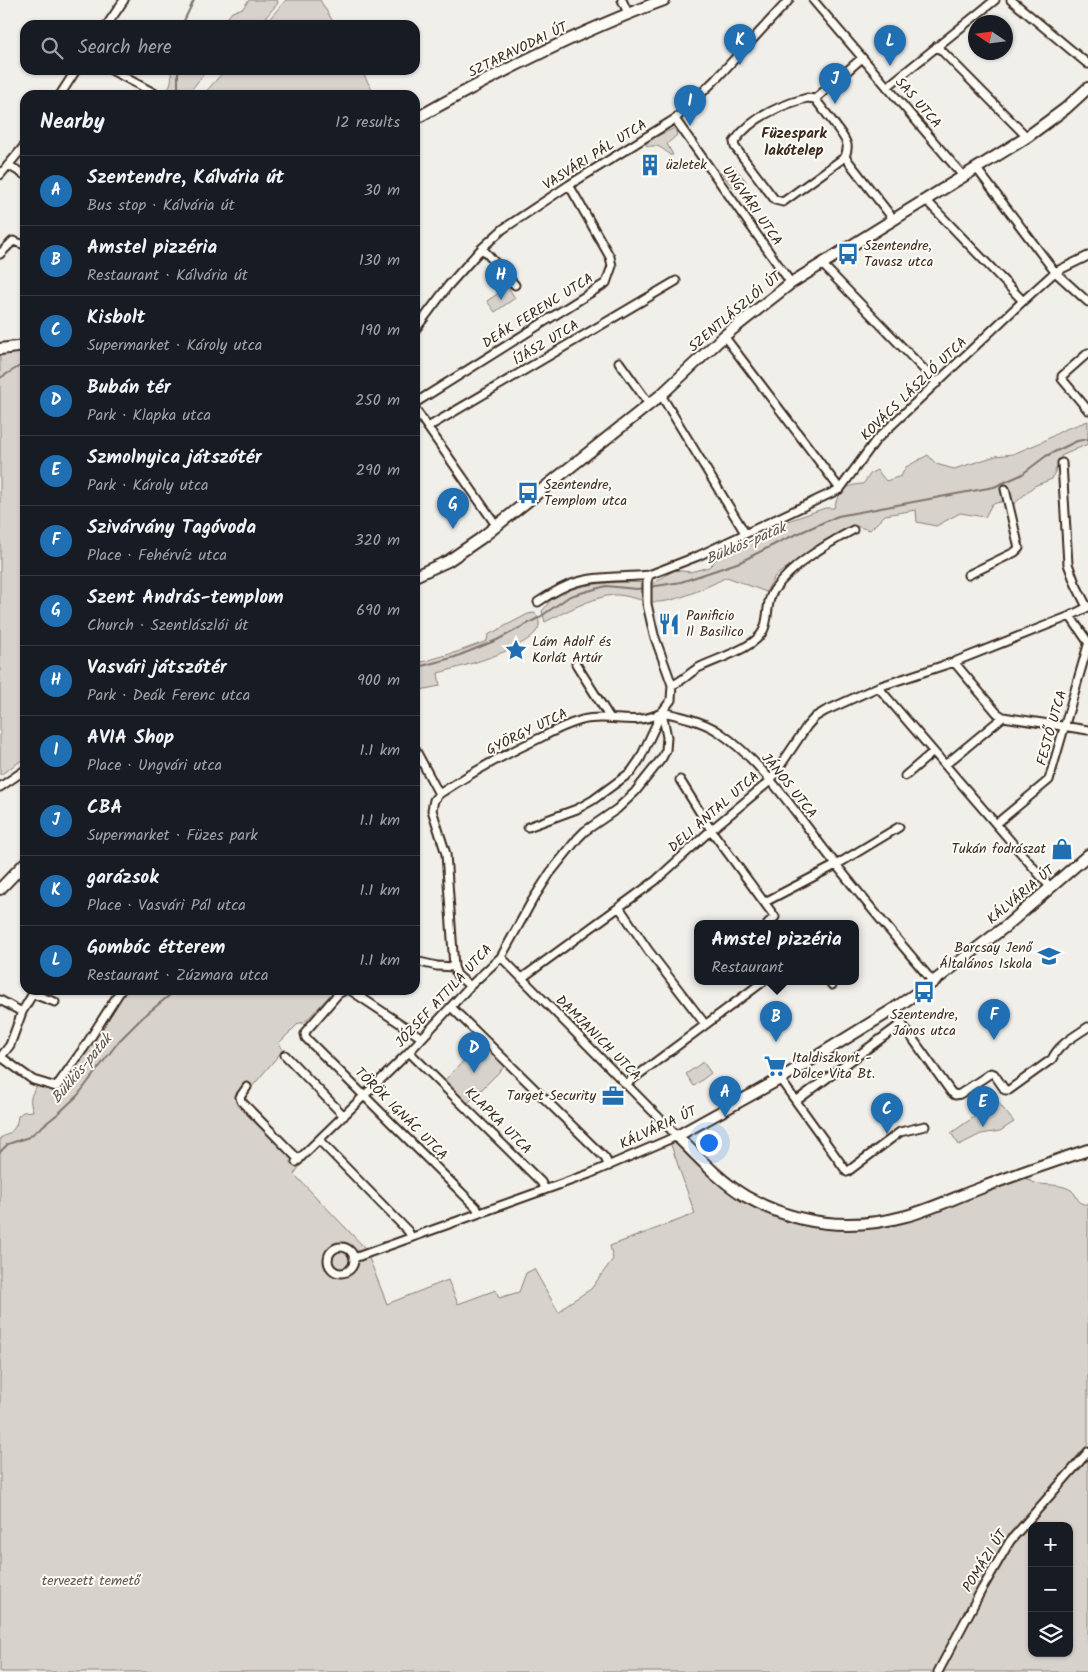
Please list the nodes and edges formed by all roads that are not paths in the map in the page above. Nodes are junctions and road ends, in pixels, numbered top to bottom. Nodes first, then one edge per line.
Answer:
1 (124, 0) edge
2 (622, 0) edge
3 (664, 0) edge
4 (789, 0) edge
5 (813, 0) edge
6 (995, 0) edge
7 (1011, 0) edge
8 (628, 13) junction
9 (110, 20) edge
10 (937, 46) junction
11 (862, 58) junction
12 (1088, 64) edge
13 (73, 75) edge
14 (120, 75) edge
15 (887, 87) junction
16 (1088, 88) edge
17 (63, 90) edge
18 (149, 90) edge
19 (815, 99) junction
20 (420, 117) edge
21 (675, 119) junction
22 (1027, 137) junction
23 (20, 151) edge
24 (845, 157) junction
25 (8, 165) junction
26 (977, 169) junction
27 (20, 172) edge
28 (0, 174) edge
29 (964, 177) junction
30 (569, 185) junction
31 (926, 200) junction
32 (894, 220) junction
33 (20, 243) edge
34 (482, 248) junction
35 (0, 254) edge
36 (1088, 256) edge
37 (821, 263) junction
38 (1055, 272) junction
39 (676, 281) dead end
40 (791, 282) junction
41 (514, 285) dead end
42 (1023, 301) junction
43 (1088, 302) edge
44 (420, 323) edge
45 (724, 336) junction
46 (20, 347) edge
47 (0, 349) edge
48 (1088, 353) edge
49 (620, 362) dead end
50 (937, 383) junction
51 (661, 395) junction
52 (420, 400) edge
53 (649, 404) junction
54 (1088, 410) edge
55 (420, 416) edge
56 (428, 427) junction
57 (1062, 463) dead end
58 (1005, 488) dead end
59 (840, 489) junction
60 (496, 525) junction
61 (853, 530) dead end
62 (745, 533) junction
63 (420, 574) edge
64 (968, 575) dead end
65 (648, 578) junction
66 (538, 602) dead end
67 (1088, 607) edge
68 (1070, 616) junction
69 (1088, 643) edge
70 (954, 662) junction
71 (576, 664) dead end
72 (672, 685) junction
73 (878, 687) junction
74 (662, 712) junction
75 (1003, 717) junction
76 (610, 718) junction
77 (1066, 726) junction
78 (1088, 730) edge
79 (933, 752) junction
80 (420, 758) edge
81 (945, 765) junction
82 (20, 773) edge
83 (905, 776) dead end
84 (680, 780) dead end
85 (770, 781) junction
86 (0, 787) edge
87 (439, 794) junction
88 (996, 824) junction
89 (528, 827) dead end
90 (898, 827) dead end
91 (711, 830) junction
92 (1088, 855) edge
93 (836, 865) junction
94 (20, 868) edge
95 (1051, 888) junction
96 (0, 889) edge
97 (764, 902) junction
98 (619, 907) junction
99 (772, 920) edge
100 (500, 957) junction
101 (420, 962) edge
102 (454, 966) junction
103 (522, 978) junction
104 (933, 982) junction
105 (759, 985) edge
106 (470, 986) junction
107 (32, 995) edge
108 (40, 995) edge
109 (118, 995) edge
110 (337, 995) edge
111 (358, 995) edge
112 (0, 1000) edge
113 (55, 1002) dead end
114 (452, 1007) junction
115 (892, 1010) junction
116 (22, 1012) junction
117 (705, 1024) junction
118 (901, 1024) junction
119 (1088, 1026) edge
120 (422, 1038) junction
121 (409, 1052) junction
122 (285, 1055) dead end
123 (0, 1057) edge
124 (780, 1079) junction
125 (626, 1084) junction
126 (247, 1087) dead end
127 (364, 1096) junction
128 (796, 1101) junction
129 (344, 1116) junction
130 (925, 1126) dead end
131 (677, 1136) junction
132 (320, 1140) junction
133 (1088, 1150) edge
134 (608, 1166) junction
135 (545, 1189) junction
136 (479, 1212) junction
137 (411, 1236) junction
138 (354, 1258) dead end
139 (1088, 1452) edge
140 (938, 1672) edge

1 - 9 street
2 - 8 street
3 - 8 street, SZTARAVODAI ÚT
4 - 21 street, VASVÁRI PÁL UTCA
5 - 11 street, SAS UTCA
6 - 10 street
7 - 12 street
8 - 20 street, SZTARAVODAI ÚT
10 - 15 street
10 - 22 street
11 - 15 street, SAS UTCA
11 - 19 street
13 - 17 street
14 - 18 street
15 - 29 street, SAS UTCA
16 - 22 street, SZENTLÁSZLÓI ÚT
19 - 24 street
19 - 24 street
21 - 30 street, VASVÁRI PÁL UTCA
21 - 40 street, UNGVÁRI UTCA
22 - 26 street, SZENTLÁSZLÓI ÚT
23 - 25 street
24 - 32 street
25 - 27 street
25 - 28 street
26 - 29 street, SZENTLÁSZLÓI ÚT
26 - 38 street
29 - 31 street, SZENTLÁSZLÓI ÚT
30 - 34 street, VASVÁRI PÁL UTCA
30 - 52 street, DEÁK FERENC UTCA
31 - 32 street, SZENTLÁSZLÓI ÚT
31 - 42 street
32 - 37 street, SZENTLÁSZLÓI ÚT
33 - 35 street
34 - 41 street
34 - 44 street, VASVÁRI PÁL UTCA
36 - 38 street, KOVÁCS LÁSZLÓ UTCA
37 - 40 street, SZENTLÁSZLÓI ÚT
37 - 50 street
38 - 42 street, KOVÁCS LÁSZLÓ UTCA
38 - 43 street
39 - 56 street, ÍJÁSZ UTCA
40 - 45 street, SZENTLÁSZLÓI ÚT
42 - 50 street, KOVÁCS LÁSZLÓ UTCA
45 - 51 street, SZENTLÁSZLÓI ÚT
45 - 59 street
46 - 47 street
48 - 54 street
49 - 53 street
50 - 59 street, KOVÁCS LÁSZLÓ UTCA
51 - 53 street, SZENTLÁSZLÓI ÚT
51 - 62 street
53 - 60 street, SZENTLÁSZLÓI ÚT
55 - 56 street
56 - 60 street
57 - 67 street
58 - 64 street
59 - 62 street, KOVÁCS LÁSZLÓ UTCA
60 - 63 street, SZENTLÁSZLÓI ÚT
61 - 72 street
62 - 65 street, KOVÁCS LÁSZLÓ UTCA
65 - 66 street, KOVÁCS LÁSZLÓ UTCA
65 - 72 street
67 - 68 street, DELI ANTAL UTCA
68 - 69 street, FESTŐ UTCA
68 - 70 street, DELI ANTAL UTCA
69 - 77 street, FESTŐ UTCA
70 - 73 street, DELI ANTAL UTCA
70 - 75 street
71 - 76 street
72 - 74 street
73 - 79 street
73 - 85 street, DELI ANTAL UTCA
74 - 76 street, GYÖRGY UTCA
74 - 85 street, JÁNOS UTCA
74 - 89 street
74 - 100 street, JÓZSEF ATTILA UTCA
75 - 77 street
75 - 81 street
76 - 87 street, GYÖRGY UTCA
77 - 78 street
77 - 88 street, FESTŐ UTCA
79 - 81 street
79 - 83 street
80 - 87 street
81 - 88 street
82 - 86 street
84 - 91 street
85 - 91 street, DELI ANTAL UTCA
85 - 93 street, JÁNOS UTCA
87 - 102 street
88 - 95 street
90 - 93 street
91 - 97 street
91 - 98 street, DELI ANTAL UTCA
92 - 95 street, KÁLVÁRIA ÚT
93 - 97 street
93 - 104 street, JÁNOS UTCA
94 - 96 street
95 - 104 street, KÁLVÁRIA ÚT
97 - 99 street
98 - 103 street, DELI ANTAL UTCA
98 - 117 street
100 - 103 street, DAMJANICH UTCA
100 - 106 street, JÓZSEF ATTILA UTCA
101 - 102 street
102 - 106 street
103 - 125 street, DAMJANICH UTCA
104 - 115 street, KÁLVÁRIA ÚT
105 - 117 street
106 - 114 street, JÓZSEF ATTILA UTCA
107 - 116 street
108 - 113 street
109 - 123 street
110 - 127 street, TÖRÖK IGNÁC UTCA
111 - 120 street
112 - 116 street
114 - 120 street, JÓZSEF ATTILA UTCA
114 - 134 street
115 - 118 street
115 - 124 street, KÁLVÁRIA ÚT
116 - 123 street
117 - 125 street
118 - 119 street
118 - 128 street
120 - 121 street, JÓZSEF ATTILA UTCA
121 - 127 street, JÓZSEF ATTILA UTCA
121 - 135 street, KLAPKA UTCA
122 - 129 street
124 - 128 street
124 - 131 street, KÁLVÁRIA ÚT
125 - 131 street, DAMJANICH UTCA
126 - 132 street, JÓZSEF ATTILA UTCA
127 - 129 street, JÓZSEF ATTILA UTCA
127 - 136 street, TÖRÖK IGNÁC UTCA
128 - 130 street
129 - 132 street, JÓZSEF ATTILA UTCA
131 - 133 street
131 - 134 street, KÁLVÁRIA ÚT
132 - 137 street
134 - 135 street, KÁLVÁRIA ÚT
135 - 136 street, KÁLVÁRIA ÚT
136 - 137 street, KÁLVÁRIA ÚT
137 - 138 street, KÁLVÁRIA ÚT
139 - 140 street, POMÁZI ÚT

